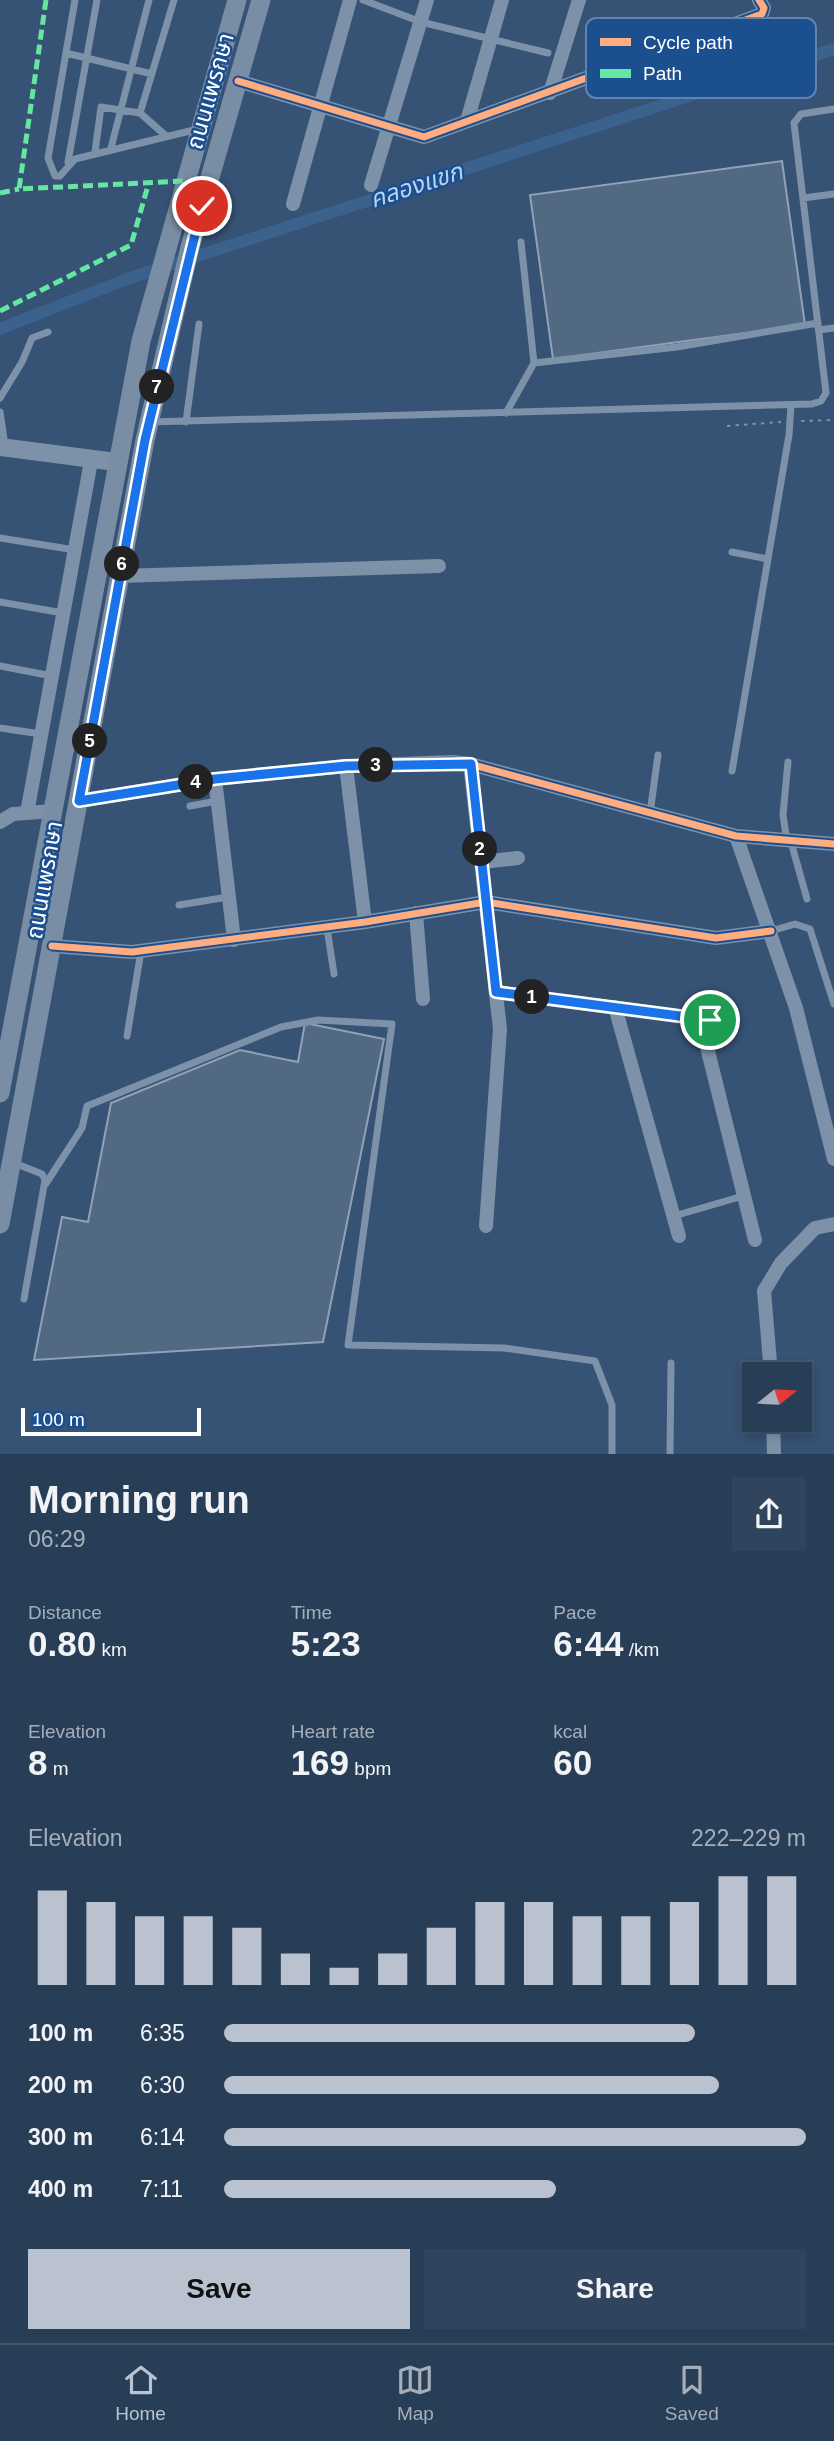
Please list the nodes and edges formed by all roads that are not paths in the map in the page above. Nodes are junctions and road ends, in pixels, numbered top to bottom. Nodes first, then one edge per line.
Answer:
1 (75, 0) edge
2 (97, 0) edge
3 (149, 0) edge
4 (174, 0) edge
5 (237, 0) edge
6 (261, 0) edge
7 (350, 0) edge
8 (363, 0) edge
9 (427, 0) edge
10 (502, 0) edge
11 (579, 0) edge
12 (759, 0) edge
13 (751, 18) edge
14 (421, 22) junction
15 (490, 40) junction
16 (66, 52) junction
17 (548, 53) dead end
18 (87, 57) junction
19 (129, 68) junction
20 (152, 74) junction
21 (238, 80) junction
22 (586, 80) edge
23 (550, 93) junction
24 (319, 105) junction
25 (120, 110) junction
26 (834, 110) edge
27 (140, 113) junction
28 (467, 121) junction
29 (387, 126) junction
30 (201, 128) junction
31 (164, 135) junction
32 (111, 148) junction
33 (95, 152) junction
34 (68, 162) junction
35 (371, 185) dead end
36 (834, 194) edge
37 (803, 198) junction
38 (293, 204) dead end
39 (521, 242) dead end
40 (199, 324) dead end
41 (818, 327) junction
42 (834, 328) edge
43 (48, 332) dead end
44 (534, 363) junction
45 (0, 398) edge
46 (791, 405) junction
47 (0, 412) edge
48 (506, 413) junction
49 (149, 422) junction
50 (186, 422) junction
51 (3, 448) edge
52 (91, 461) junction
53 (116, 462) junction
54 (0, 538) edge
55 (75, 550) junction
56 (732, 552) dead end
57 (768, 559) junction
58 (439, 566) dead end
59 (120, 576) junction
60 (0, 602) edge
61 (63, 613) junction
62 (0, 666) edge
63 (52, 676) junction
64 (0, 728) edge
65 (41, 734) junction
66 (658, 755) dead end
67 (788, 762) dead end
68 (471, 764) junction
69 (346, 766) junction
70 (733, 771) dead end
71 (215, 779) junction
72 (79, 801) junction
73 (218, 801) junction
74 (190, 806) dead end
75 (53, 811) junction
76 (650, 813) junction
77 (10, 815) edge
78 (736, 836) junction
79 (789, 842) junction
80 (834, 844) edge
81 (518, 858) dead end
82 (482, 862) junction
83 (229, 897) junction
84 (807, 899) dead end
85 (486, 902) junction
86 (180, 905) dead end
87 (416, 913) junction
88 (365, 922) junction
89 (327, 927) junction
90 (771, 930) junction
91 (234, 940) junction
92 (52, 946) junction
93 (141, 951) junction
94 (334, 974) dead end
95 (496, 992) junction
96 (423, 999) dead end
97 (834, 1004) edge
98 (615, 1007) junction
99 (731, 1014) dead end
100 (700, 1019) junction
101 (127, 1036) dead end
102 (0, 1093) edge
103 (834, 1158) edge
104 (6, 1161) edge
105 (45, 1185) junction
106 (744, 1196) junction
107 (673, 1216) junction
108 (0, 1224) edge
109 (834, 1224) edge
110 (486, 1226) dead end
111 (679, 1236) dead end
112 (755, 1240) dead end
113 (24, 1299) dead end
114 (770, 1362) edge
115 (671, 1363) dead end
116 (773, 1432) edge
117 (612, 1454) edge
118 (670, 1454) edge
119 (774, 1454) edge

1 - 16 lane
2 - 18 lane
3 - 19 lane
4 - 20 lane
5 - 30 main road, ถนนแพรกษา
6 - 21 main road, ถนนแพรกษา
7 - 24 street
8 - 14 lane
9 - 14 street
10 - 15 street
11 - 23 street
12 - 13 street
14 - 15 lane
14 - 29 street
15 - 17 lane
15 - 28 street
16 - 18 lane
16 - 34 lane
18 - 19 lane
18 - 34 lane
19 - 20 lane
19 - 25 lane
20 - 27 lane
21 - 24 street
21 - 49 main road, ถนนแพรกษา
22 - 23 street
23 - 28 street
24 - 29 street
24 - 38 street
25 - 27 lane
25 - 32 lane
25 - 33 lane
26 - 37 lane
27 - 31 lane
28 - 29 street
29 - 35 street
30 - 31 lane
30 - 53 main road, ถนนแพรกษา
31 - 32 lane
32 - 33 lane
33 - 34 lane
36 - 37 lane
37 - 41 lane
39 - 44 lane
40 - 50 lane
41 - 42 lane
41 - 44 lane
41 - 46 lane
43 - 45 lane
44 - 48 lane
46 - 48 lane
46 - 57 lane
47 - 51 lane
48 - 50 lane
49 - 50 lane
49 - 59 main road, ถนนแพรกษา
51 - 52 street
52 - 53 street
52 - 55 street
53 - 75 main road, ถนนแพรกษา
54 - 55 lane
55 - 61 street
56 - 57 lane
57 - 70 lane
58 - 59 street
59 - 72 main road, ถนนแพรกษา
60 - 61 lane
61 - 63 street
62 - 63 lane
63 - 65 street
64 - 65 lane
65 - 77 street
66 - 76 lane
67 - 79 lane
68 - 69 street
68 - 76 street
68 - 82 street
69 - 71 street
69 - 88 street
71 - 72 street
71 - 73 street
72 - 92 main road, ถนนแพรกษา
73 - 74 lane
73 - 83 street
75 - 77 street
75 - 102 main road, ถนนแพรกษา
76 - 78 street
78 - 79 street
78 - 90 street
79 - 80 street
79 - 84 lane
81 - 82 street
82 - 85 street
83 - 86 lane
83 - 91 street
85 - 87 street
85 - 90 street
85 - 95 street
87 - 88 street
87 - 96 street
88 - 89 street
89 - 91 street
89 - 94 lane
90 - 97 lane
90 - 103 street
91 - 93 street
92 - 93 street
92 - 104 main road, ถนนแพรกษา
93 - 101 lane
95 - 98 street
95 - 110 street
98 - 100 street
98 - 107 street
99 - 100 street
100 - 106 street
104 - 105 lane
104 - 108 main road, ถนนแพรกษา
105 - 113 lane
105 - 117 lane
106 - 107 lane
106 - 112 street
107 - 111 street
109 - 114 street
115 - 118 lane
116 - 119 street

